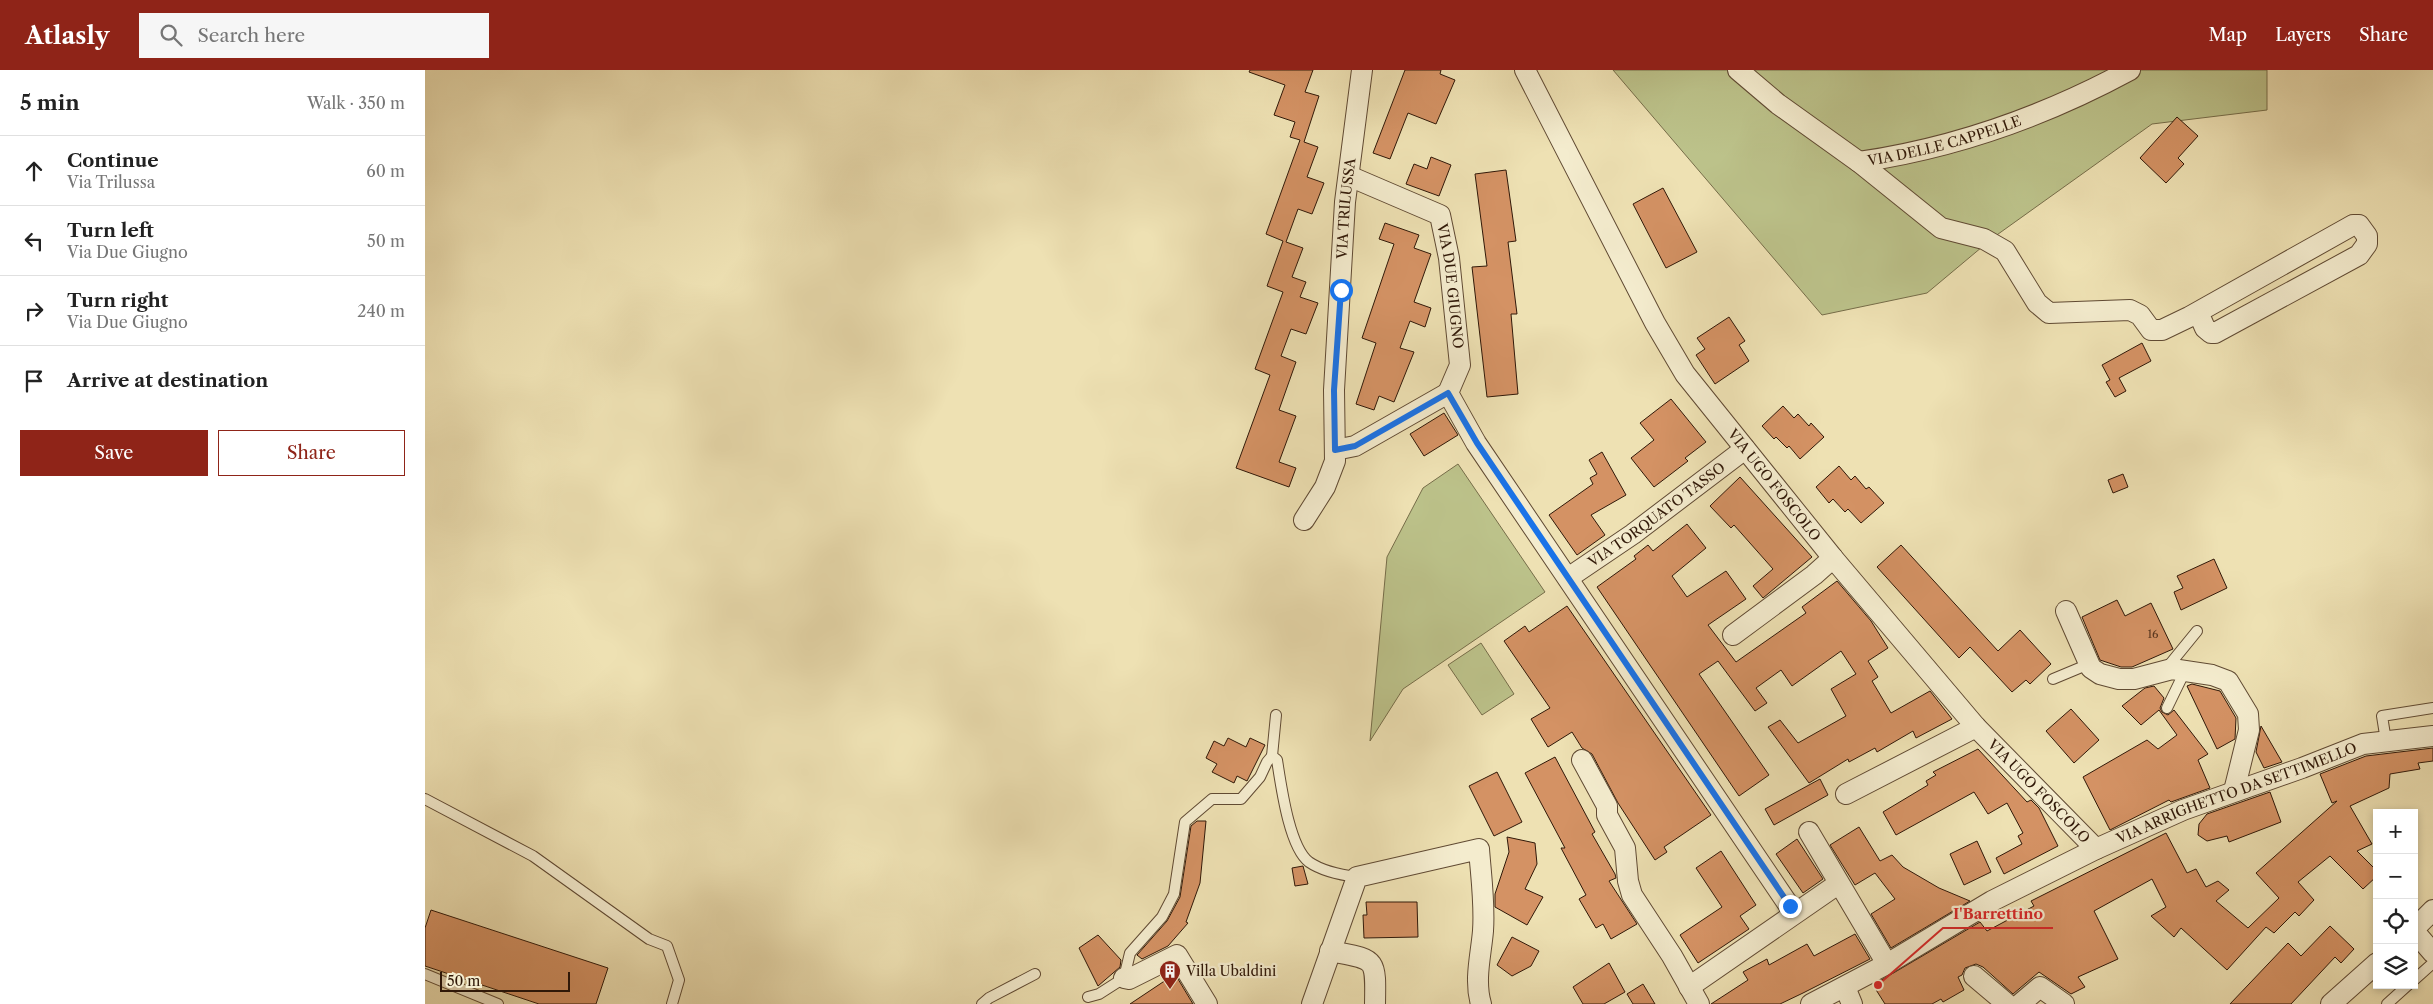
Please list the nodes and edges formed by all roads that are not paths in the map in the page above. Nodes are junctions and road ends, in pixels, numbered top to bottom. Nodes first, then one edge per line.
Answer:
1 (1362, 70) edge
2 (1525, 70) edge
3 (1738, 70) edge
4 (2130, 70) edge
5 (1859, 162) junction
6 (1349, 176) junction
7 (2198, 312) junction
8 (1448, 393) junction
9 (1745, 449) junction
10 (1335, 450) junction
11 (1304, 520) dead end
12 (1833, 558) junction
13 (1568, 578) junction
14 (2066, 611) dead end
15 (2197, 631) dead end
16 (1733, 635) dead end
17 (2089, 664) junction
18 (2185, 671) junction
19 (2163, 672) junction
20 (2053, 679) dead end
21 (2167, 708) dead end
22 (2433, 708) edge
23 (1276, 715) dead end
24 (1976, 726) junction
25 (2433, 736) edge
26 (2386, 741) junction
27 (1272, 756) junction
28 (1582, 760) dead end
29 (2234, 791) junction
30 (1846, 794) dead end
31 (425, 799) edge
32 (1809, 832) dead end
33 (2096, 849) junction
34 (1357, 877) junction
35 (1838, 884) junction
36 (2433, 910) edge
37 (1794, 913) junction
38 (2418, 926) edge
39 (2418, 935) edge
40 (1330, 951) junction
41 (2433, 953) edge
42 (2433, 963) edge
43 (1887, 964) junction
44 (2373, 967) edge
45 (425, 974) edge
46 (1035, 974) dead end
47 (1974, 976) dead end
48 (2418, 976) edge
49 (1124, 978) junction
50 (1689, 986) junction
51 (2404, 989) edge
52 (1848, 996) edge
53 (1088, 997) dead end
54 (498, 1004) edge
55 (672, 1004) edge
56 (982, 1004) edge
57 (1207, 1004) edge
58 (1312, 1004) edge
59 (1375, 1004) edge
60 (1481, 1004) edge
61 (1699, 1004) edge
62 (1811, 1004) edge
63 (2007, 1004) edge
64 (2020, 1004) edge
65 (2064, 1004) edge
66 (2331, 1004) edge
67 (2387, 1004) edge

1 - 6 street, VIA TRILUSSA
2 - 9 street, VIA UGO FOSCOLO
3 - 5 street
4 - 5 street, VIA DELLE CAPPELLE
5 - 7 street, VIA DELLE CAPPELLE
6 - 8 street, VIA DUE GIUGNO
6 - 10 street, VIA TRILUSSA
7 - 7 street, VIA DELLE CAPPELLE
8 - 10 street
8 - 13 street
9 - 12 street, VIA UGO FOSCOLO
9 - 13 street, VIA TORQUATO TASSO
10 - 11 street, VIA TRILUSSA
12 - 16 street
12 - 24 street, VIA UGO FOSCOLO
13 - 37 street
14 - 17 street
15 - 19 lane
17 - 19 street
17 - 20 lane
18 - 19 street
18 - 21 lane
18 - 29 street
22 - 26 lane
23 - 27 lane
24 - 30 street
24 - 33 street, VIA UGO FOSCOLO
25 - 26 street, VIA ARRIGHETTO DA SETTIMELLO
26 - 29 street, VIA ARRIGHETTO DA SETTIMELLO
27 - 34 lane
27 - 49 lane
28 - 50 street
29 - 33 street, VIA ARRIGHETTO DA SETTIMELLO
31 - 55 lane
32 - 35 street
33 - 43 street, VIA ARRIGHETTO DA SETTIMELLO
34 - 40 street
34 - 60 street
35 - 37 street
35 - 43 street
36 - 38 street
37 - 50 street
39 - 41 street
40 - 58 street
40 - 59 street
42 - 48 lane
43 - 52 street, VIA ARRIGHETTO DA SETTIMELLO
44 - 66 street
45 - 54 lane
46 - 56 lane
47 - 63 street
49 - 53 lane
49 - 57 street
50 - 61 street
51 - 67 lane
52 - 62 street, VIA ARRIGHETTO DA SETTIMELLO
64 - 65 street

